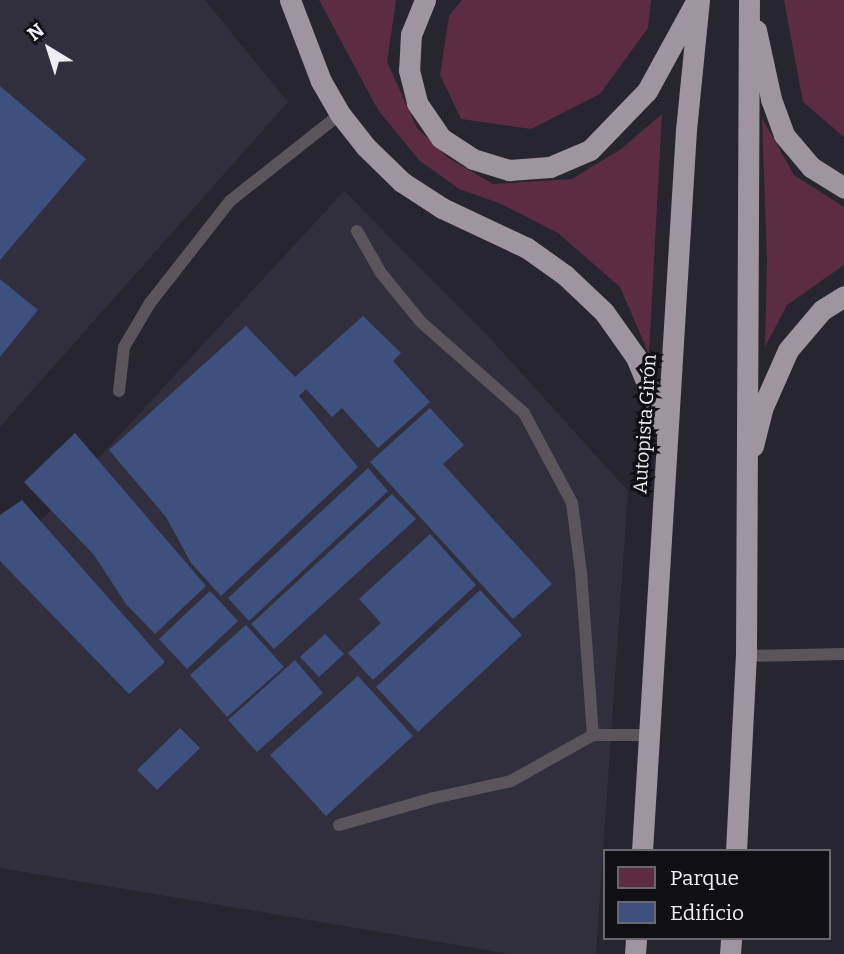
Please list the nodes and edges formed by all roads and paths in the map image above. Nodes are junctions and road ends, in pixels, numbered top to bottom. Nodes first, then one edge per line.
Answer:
1 (290, 0) edge
2 (425, 0) edge
3 (697, 0) edge
4 (748, 1) edge
5 (340, 114) junction
6 (844, 188) edge
7 (357, 231) dead end
8 (844, 296) edge
9 (119, 391) dead end
10 (668, 435) junction
11 (744, 482) junction
12 (843, 655) edge
13 (746, 656) junction
14 (593, 735) junction
15 (648, 735) junction
16 (339, 825) dead end
17 (642, 849) edge
18 (736, 849) edge

1 - 5 highway
2 - 3 highway
3 - 10 highway, Autopista Girón
4 - 6 highway
4 - 11 highway
5 - 9 lane
5 - 10 highway
7 - 14 lane
8 - 11 highway
10 - 15 highway, Autopista Girón
11 - 13 highway
12 - 13 lane
13 - 18 highway
14 - 15 lane
14 - 16 lane
15 - 17 highway, Autopista Girón

